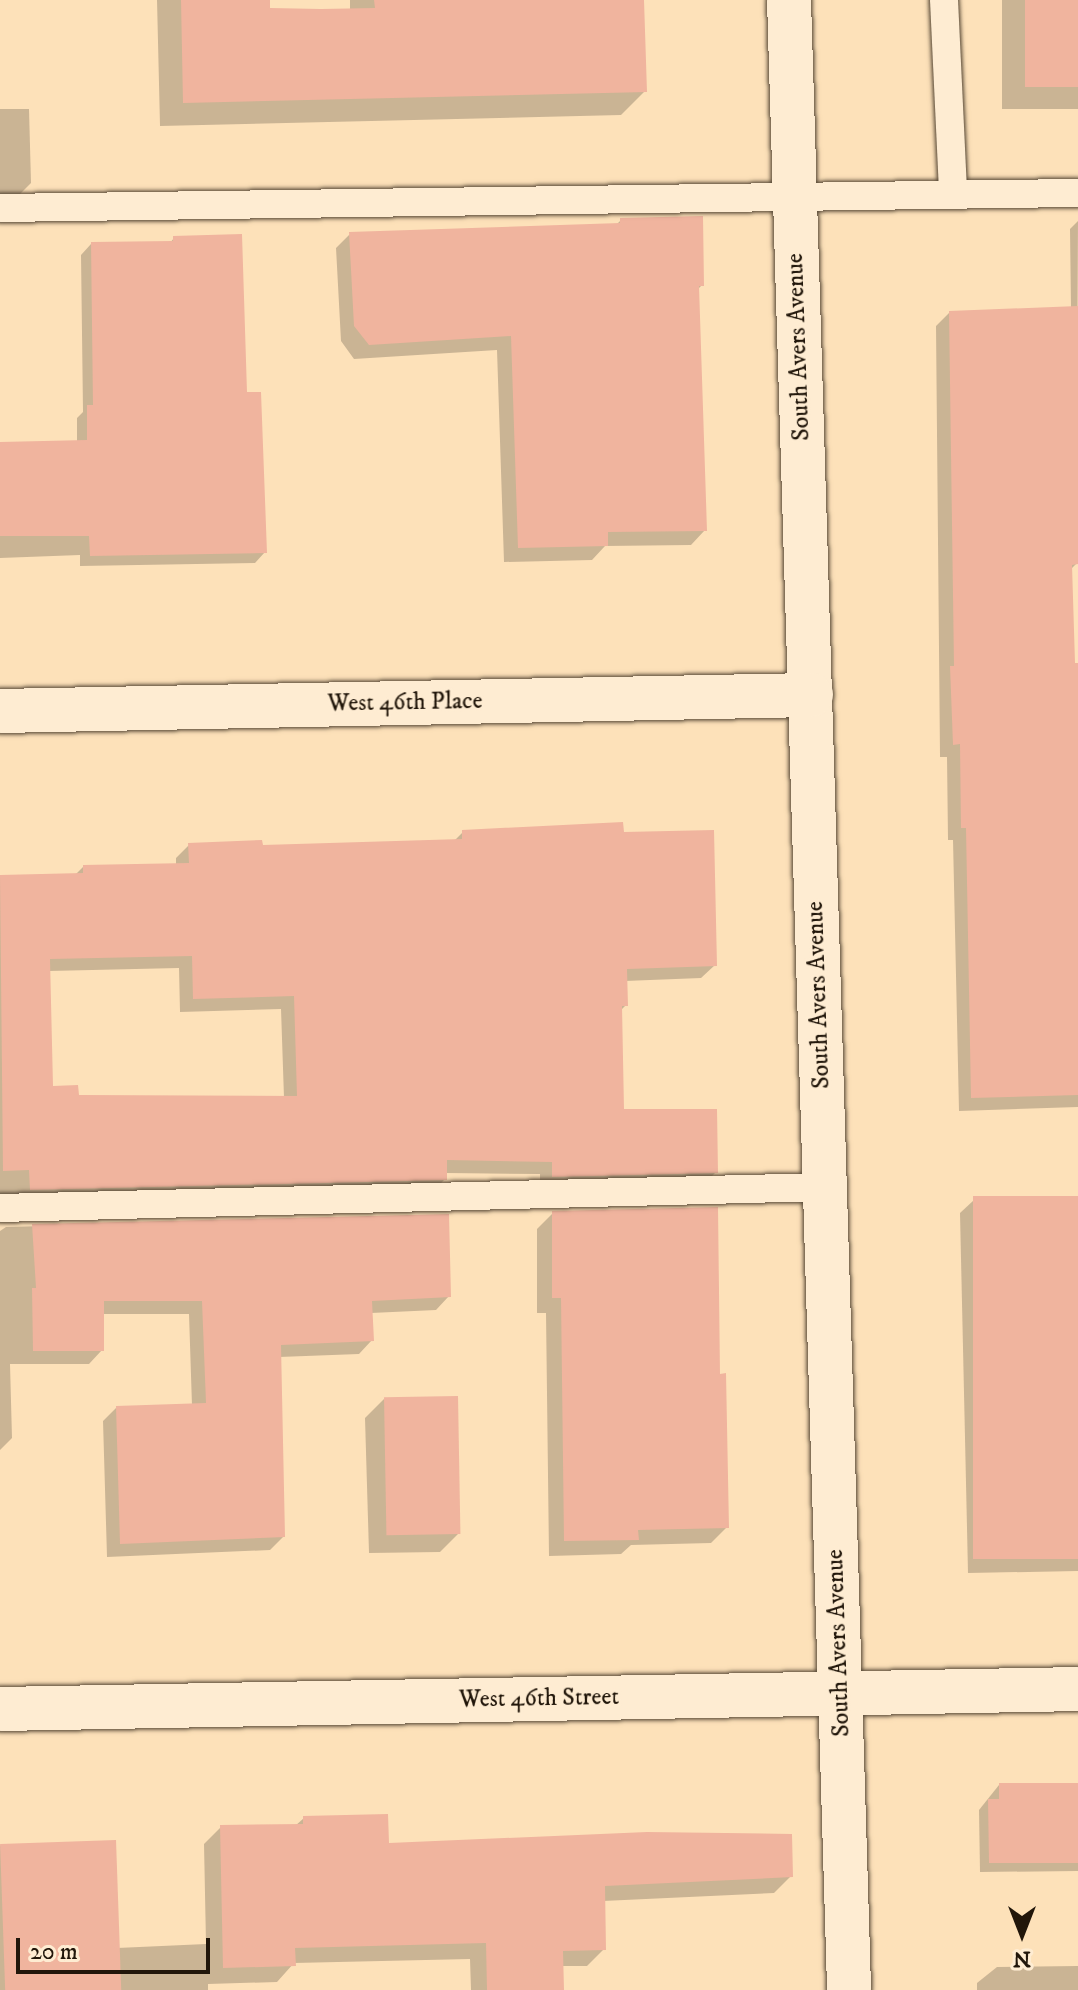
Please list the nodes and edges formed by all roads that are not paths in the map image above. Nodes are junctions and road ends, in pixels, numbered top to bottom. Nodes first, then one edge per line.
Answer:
1 (789, 0) edge
2 (944, 0) edge
3 (1078, 193) edge
4 (953, 194) junction
5 (794, 197) junction
6 (0, 208) edge
7 (811, 695) junction
8 (0, 711) edge
9 (825, 1187) junction
10 (0, 1208) edge
11 (1078, 1689) edge
12 (840, 1694) junction
13 (0, 1709) edge
14 (849, 1990) edge

1 - 5 street, South Avers Avenue
2 - 4 lane
3 - 4 lane
4 - 5 lane
5 - 6 lane
5 - 7 street, South Avers Avenue
7 - 8 street, West 46th Place
7 - 9 street, South Avers Avenue
9 - 10 lane
9 - 12 street, South Avers Avenue
11 - 12 street, West 46th Street
12 - 13 street, West 46th Street
12 - 14 street, South Avers Avenue

